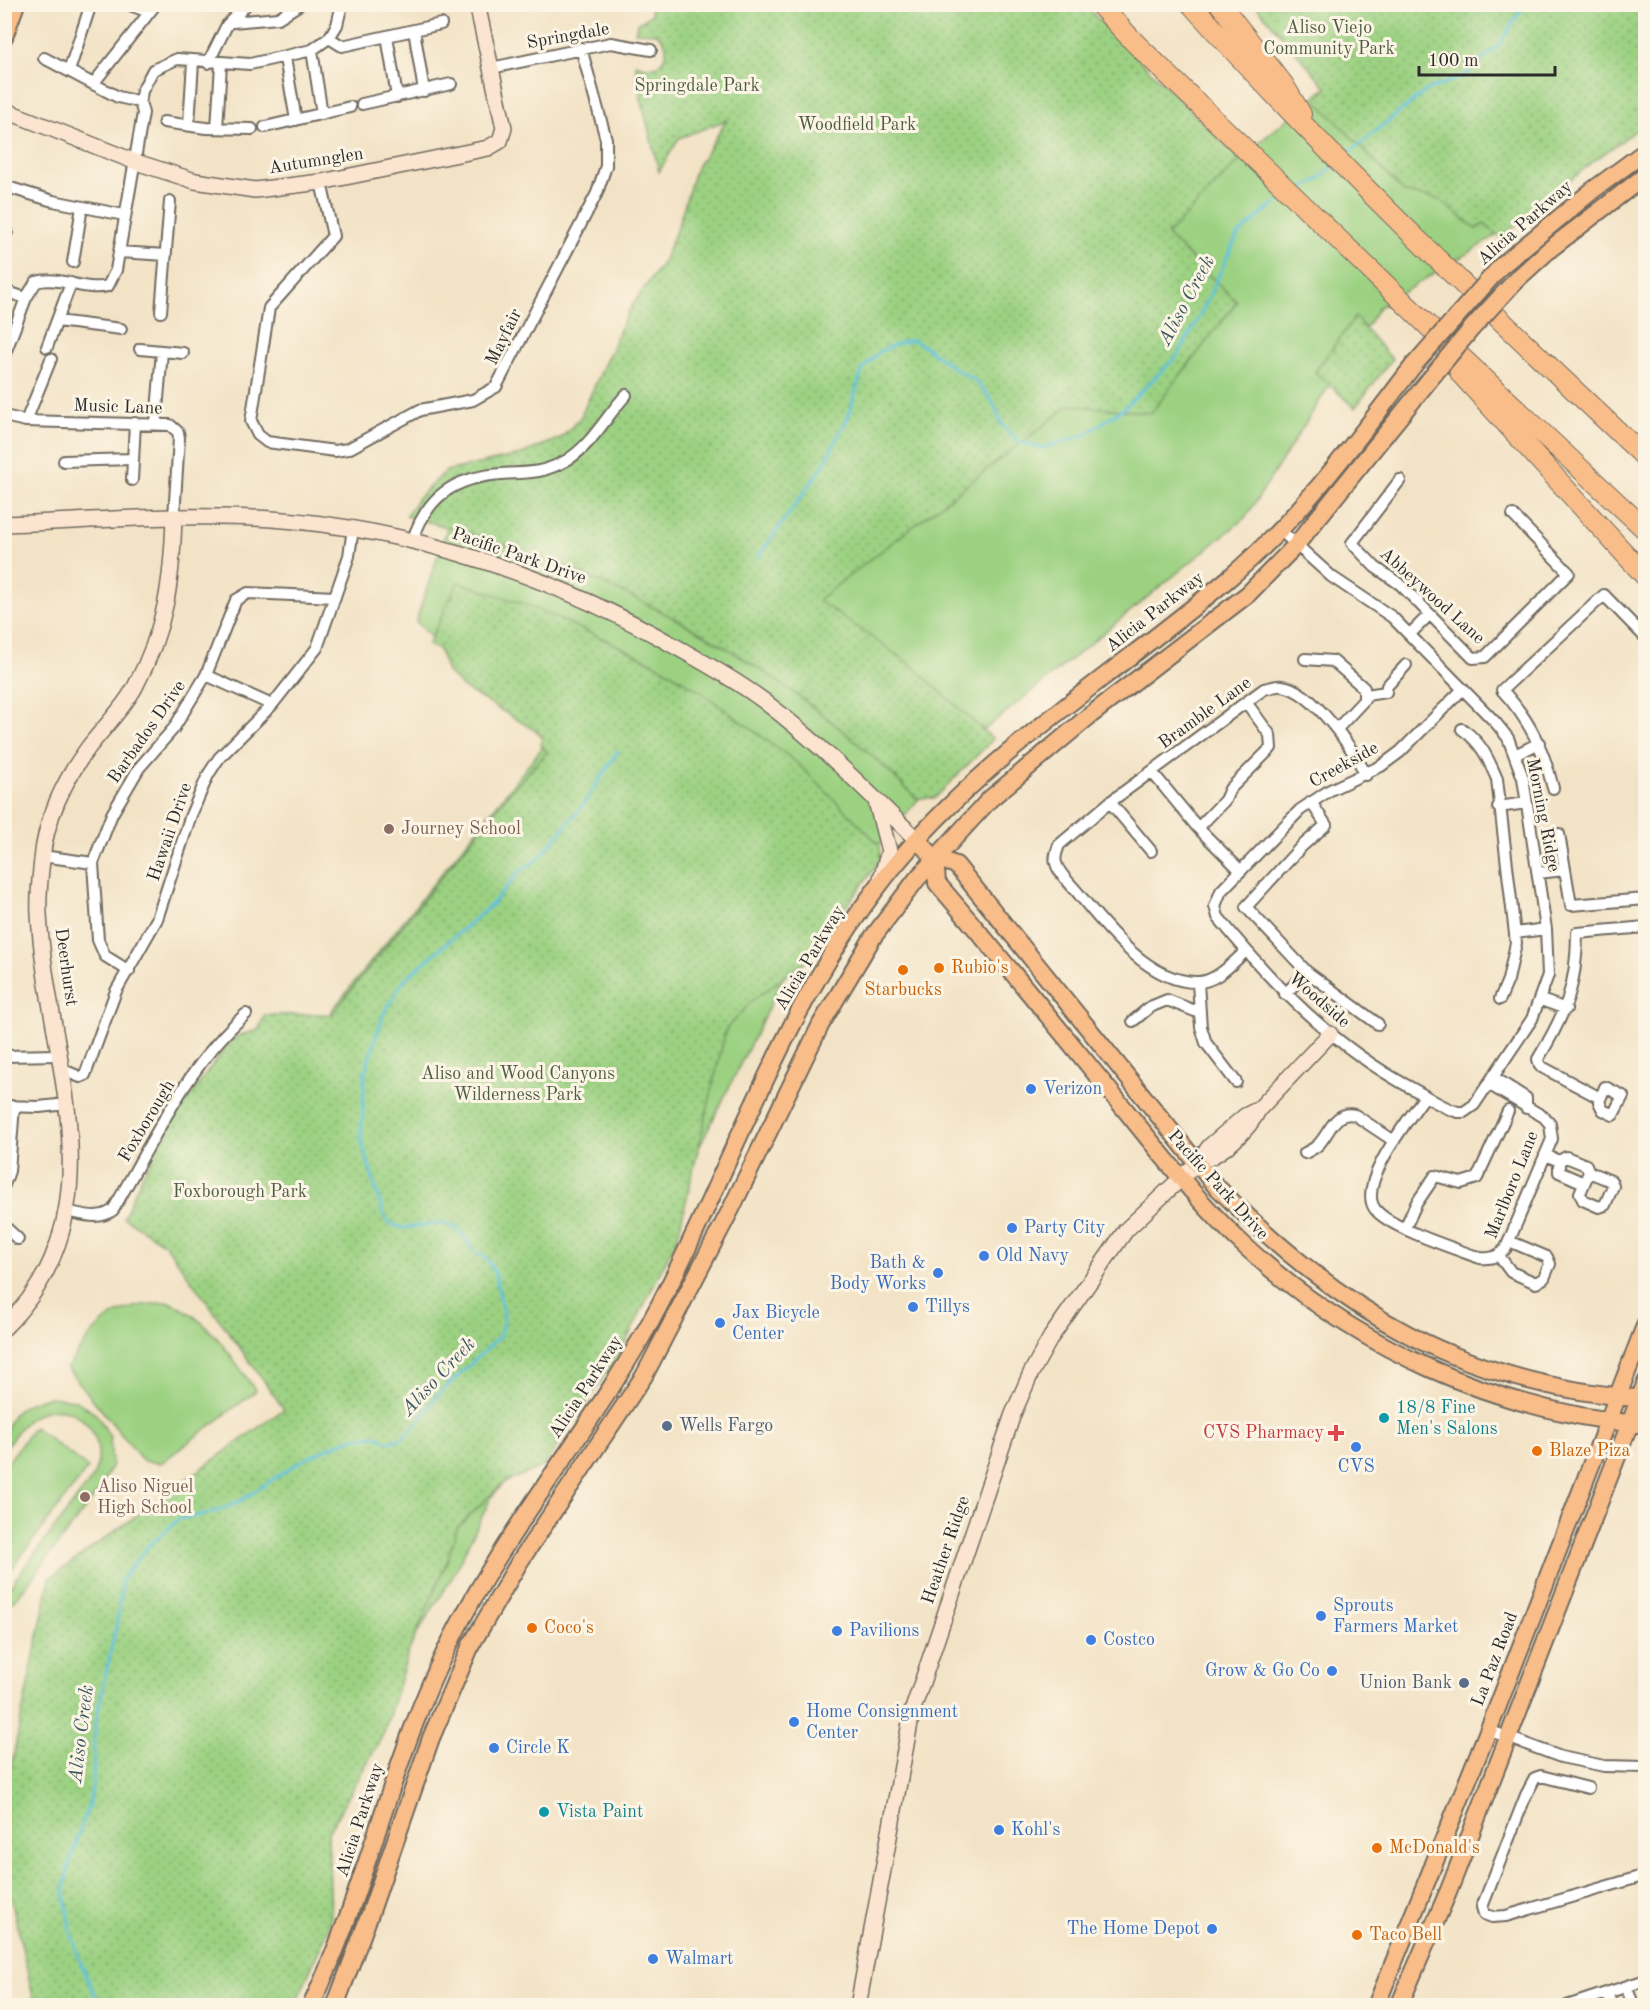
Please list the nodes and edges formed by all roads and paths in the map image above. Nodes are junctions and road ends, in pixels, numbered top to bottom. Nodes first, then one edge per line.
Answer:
1 (16, 4) edge
2 (91, 4) edge
3 (126, 4) edge
4 (247, 4) edge
5 (300, 4) edge
6 (342, 4) edge
7 (477, 4) edge
8 (1099, 4) edge
9 (1115, 4) edge
10 (1191, 4) edge
11 (1220, 4) edge
12 (152, 8) edge
13 (232, 22) junction
14 (441, 24) dead end
15 (414, 30) junction
16 (387, 36) junction
17 (4, 38) edge
18 (329, 38) junction
19 (581, 48) junction
20 (312, 50) junction
21 (651, 50) dead end
22 (44, 58) dead end
23 (285, 58) junction
24 (193, 62) junction
25 (208, 63) junction
26 (221, 64) junction
27 (491, 68) junction
28 (69, 71) junction
29 (93, 84) junction
30 (451, 84) dead end
31 (1277, 89) junction
32 (424, 91) junction
33 (397, 97) junction
34 (140, 102) junction
35 (362, 104) dead end
36 (350, 107) dead end
37 (4, 110) edge
38 (322, 114) junction
39 (296, 120) junction
40 (164, 122) dead end
41 (189, 125) junction
42 (265, 127) dead end
43 (217, 128) junction
44 (252, 129) dead end
45 (1232, 134) junction
46 (1646, 151) edge
47 (136, 162) junction
48 (1646, 175) edge
49 (321, 182) junction
50 (4, 186) edge
51 (170, 201) dead end
52 (82, 207) junction
53 (124, 215) junction
54 (118, 252) junction
55 (166, 255) junction
56 (73, 262) dead end
57 (71, 283) junction
58 (4, 291) edge
59 (26, 298) junction
60 (161, 312) dead end
61 (57, 321) junction
62 (121, 329) dead end
63 (1448, 345) junction
64 (47, 347) dead end
65 (140, 350) dead end
66 (162, 351) junction
67 (183, 353) dead end
68 (1535, 353) junction
69 (4, 356) edge
70 (51, 359) dead end
71 (626, 395) dead end
72 (4, 416) edge
73 (26, 421) junction
74 (135, 423) junction
75 (156, 423) junction
76 (1646, 446) edge
77 (1646, 458) edge
78 (132, 459) junction
79 (64, 461) dead end
80 (132, 480) dead end
81 (1400, 480) dead end
82 (1562, 484) junction
83 (1513, 515) dead end
84 (174, 517) junction
85 (4, 524) edge
86 (353, 530) junction
87 (1280, 530) junction
88 (1646, 530) edge
89 (418, 544) junction
90 (1296, 545) junction
91 (1646, 562) edge
92 (1646, 578) edge
93 (335, 597) junction
94 (1429, 615) junction
95 (1410, 634) junction
96 (1646, 638) edge
97 (1305, 659) dead end
98 (1406, 665) dead end
99 (206, 675) junction
100 (1463, 688) junction
101 (1366, 695) junction
102 (1246, 702) junction
103 (272, 705) junction
104 (1337, 729) junction
105 (1462, 729) dead end
106 (1539, 743) junction
107 (1515, 755) junction
108 (1152, 772) junction
109 (1366, 775) junction
110 (1553, 788) dead end
111 (874, 795) junction
112 (1110, 802) junction
113 (1311, 802) junction
114 (1527, 803) junction
115 (1498, 807) junction
116 (1198, 828) junction
117 (1559, 834) dead end
118 (917, 840) junction
119 (1151, 851) dead end
120 (42, 856) junction
121 (935, 858) junction
122 (93, 863) junction
123 (1564, 870) junction
124 (1241, 871) junction
125 (1538, 873) junction
126 (879, 885) junction
127 (1646, 899) edge
128 (1646, 927) edge
129 (1546, 929) junction
130 (1515, 933) junction
131 (1246, 951) junction
132 (129, 971) junction
133 (1308, 972) junction
134 (1198, 983) junction
135 (1286, 994) junction
136 (1500, 999) dead end
137 (1541, 1000) junction
138 (1566, 1009) junction
139 (1200, 1012) junction
140 (246, 1014) dead end
141 (1133, 1021) dead end
142 (1378, 1024) dead end
143 (1330, 1034) junction
144 (4, 1056) edge
145 (60, 1062) junction
146 (1490, 1081) junction
147 (1236, 1082) dead end
148 (1425, 1096) junction
149 (1600, 1098) dead end
150 (67, 1104) junction
151 (9, 1106) edge
152 (1508, 1111) dead end
153 (1464, 1112) joint
154 (1394, 1141) junction
155 (1305, 1154) dead end
156 (1545, 1155) junction
157 (1559, 1161) junction
158 (1196, 1164) junction
159 (1589, 1172) junction
160 (1181, 1178) junction
161 (1584, 1183) junction
162 (4, 1185) edge
163 (65, 1211) junction
164 (4, 1226) edge
165 (1405, 1228) junction
166 (18, 1239) dead end
167 (1509, 1241) junction
168 (1499, 1256) junction
169 (1646, 1323) edge
170 (1350, 1326) junction
171 (4, 1328) edge
172 (1441, 1351) junction
173 (1646, 1382) edge
174 (1617, 1397) junction
175 (1642, 1399) edge
176 (1609, 1421) junction
177 (1638, 1424) edge
178 (1488, 1730) junction
179 (1508, 1737) junction
180 (1646, 1767) edge
181 (1588, 1788) dead end
182 (1646, 1875) edge
183 (1646, 1980) edge
184 (1626, 1986) junction
185 (1607, 1993) junction
186 (315, 2004) edge
187 (335, 2006) edge
188 (858, 2006) edge
189 (1376, 2006) edge
190 (1399, 2006) edge
191 (1567, 2006) edge
192 (1612, 2006) edge
193 (1634, 2006) edge

1 - 17 main road
2 - 28 street
3 - 12 street
4 - 13 street
5 - 13 street
6 - 18 street
7 - 27 street
8 - 45 highway
9 - 45 highway
10 - 31 highway
11 - 31 highway
12 - 29 street
13 - 25 street
14 - 15 street
15 - 16 street
15 - 32 street
16 - 18 street
16 - 33 street
18 - 20 street
19 - 21 street, Springdale
19 - 27 street, Springdale
19 - 49 street, Mayfair
20 - 23 street
20 - 38 street
22 - 28 street
23 - 26 street
23 - 39 street
24 - 25 street
24 - 34 street
24 - 41 street
25 - 26 street
26 - 43 street
27 - 49 street, Autumnglen
28 - 29 street
29 - 34 street
30 - 32 street
31 - 68 highway
32 - 33 street
33 - 35 street
34 - 47 street
36 - 38 street
37 - 47 street, Autumnglen
38 - 39 street
39 - 42 street
40 - 41 street
41 - 43 street
43 - 44 street
45 - 63 highway
46 - 87 main road, Alicia Parkway, bridge
47 - 49 street, Autumnglen
47 - 53 street
48 - 90 main road, Alicia Parkway, bridge
50 - 52 street
51 - 55 street
52 - 53 street
52 - 56 street
53 - 54 street
54 - 55 street
54 - 57 street
55 - 60 street
57 - 59 street
57 - 61 street
58 - 59 street
59 - 69 street
61 - 62 street
61 - 64 street
63 - 82 highway
63 - 88 highway
65 - 66 street
66 - 67 street
66 - 75 street
68 - 76 highway
68 - 77 highway
70 - 73 street
71 - 89 street
72 - 73 street, Music Lane
73 - 74 street, Music Lane
74 - 75 street, Music Lane
74 - 78 street
75 - 84 street, Music Lane
78 - 79 street
78 - 80 street
81 - 94 street, Abbeywood Lane
82 - 91 highway
82 - 92 highway
83 - 94 street, Abbeywood Lane
84 - 85 street, Pacific Park Drive
84 - 86 street, Pacific Park Drive
84 - 120 street, Deerhurst
86 - 89 street, Pacific Park Drive
86 - 93 street, Hawaii Drive
87 - 90 street, Morning Ridge
87 - 118 main road, Alicia Parkway
89 - 111 street, Pacific Park Drive
90 - 95 street, Morning Ridge
90 - 121 main road, Alicia Parkway
93 - 99 street, Barbados Drive
93 - 103 street, Hawaii Drive
94 - 95 street
95 - 100 street, Morning Ridge
96 - 106 street
97 - 101 street
98 - 101 street
99 - 103 street
99 - 122 street, Barbados Drive
100 - 107 street, Morning Ridge
100 - 109 street, Creekside
101 - 104 street
102 - 104 street, Bramble Lane
102 - 108 street, Bramble Lane
102 - 116 street
103 - 132 street, Hawaii Drive
104 - 109 street, Bramble Lane
105 - 115 street
106 - 107 street
106 - 110 street
107 - 114 street, Morning Ridge
108 - 112 street, Bramble Lane
108 - 116 street
109 - 113 street, Creekside
111 - 118 street, Pacific Park Drive
111 - 126 street
112 - 119 street
112 - 134 street, Bramble Lane
113 - 124 street, Creekside
113 - 133 street
114 - 115 street
114 - 125 street, Morning Ridge
115 - 130 street
116 - 124 street
117 - 123 street
118 - 121 main road, Pacific Park Drive
118 - 126 main road, Alicia Parkway
120 - 122 street
120 - 145 street, Deerhurst
121 - 158 main road, Pacific Park Drive
121 - 160 main road, Pacific Park Drive
121 - 187 main road, Alicia Parkway
122 - 132 street, Barbados Drive
123 - 125 street
123 - 127 street
124 - 131 street, Woodside
125 - 129 street, Morning Ridge
126 - 186 main road, Alicia Parkway
128 - 138 street
129 - 130 street
129 - 137 street, Morning Ridge
130 - 136 street
131 - 134 street
131 - 135 street, Woodside
132 - 145 street, Hawaii Drive
133 - 135 street
133 - 142 street
134 - 139 street
135 - 143 street, Woodside
137 - 138 street
137 - 146 street, Morning Ridge
138 - 149 street
139 - 141 street
139 - 147 street
140 - 163 street, Foxborough
143 - 148 street, Woodside
143 - 158 street, Heather Ridge
144 - 145 street
145 - 150 street, Deerhurst
146 - 153 street, Morning Ridge
146 - 156 street, Marlboro Lane
148 - 153 street, Woodside
148 - 154 street, Marlboro Lane
150 - 151 street
150 - 163 street, Deerhurst
151 - 162 street
152 - 165 street
154 - 155 street
154 - 165 street, Marlboro Lane
156 - 157 street
156 - 167 street, Marlboro Lane
157 - 159 street
157 - 161 street
158 - 160 street, Heather Ridge
158 - 172 main road, Pacific Park Drive
159 - 161 street
159 - 161 street
160 - 170 main road, Pacific Park Drive
160 - 188 street, Heather Ridge
163 - 171 street, Deerhurst
164 - 166 street
165 - 168 street, Marlboro Lane
167 - 168 street, Marlboro Lane
167 - 168 street
169 - 174 main road, La Paz Road
170 - 172 main road
170 - 176 main road, Pacific Park Drive
172 - 174 main road, Pacific Park Drive
173 - 175 main road
174 - 175 main road, Pacific Park Drive
174 - 176 main road, La Paz Road
175 - 177 main road
176 - 177 main road, Pacific Park Drive
176 - 178 main road, La Paz Road
177 - 179 main road
178 - 179 street
178 - 189 main road, La Paz Road
179 - 180 street
179 - 190 main road
181 - 182 street
183 - 184 street
184 - 185 street
184 - 193 street
185 - 191 street
185 - 192 street

